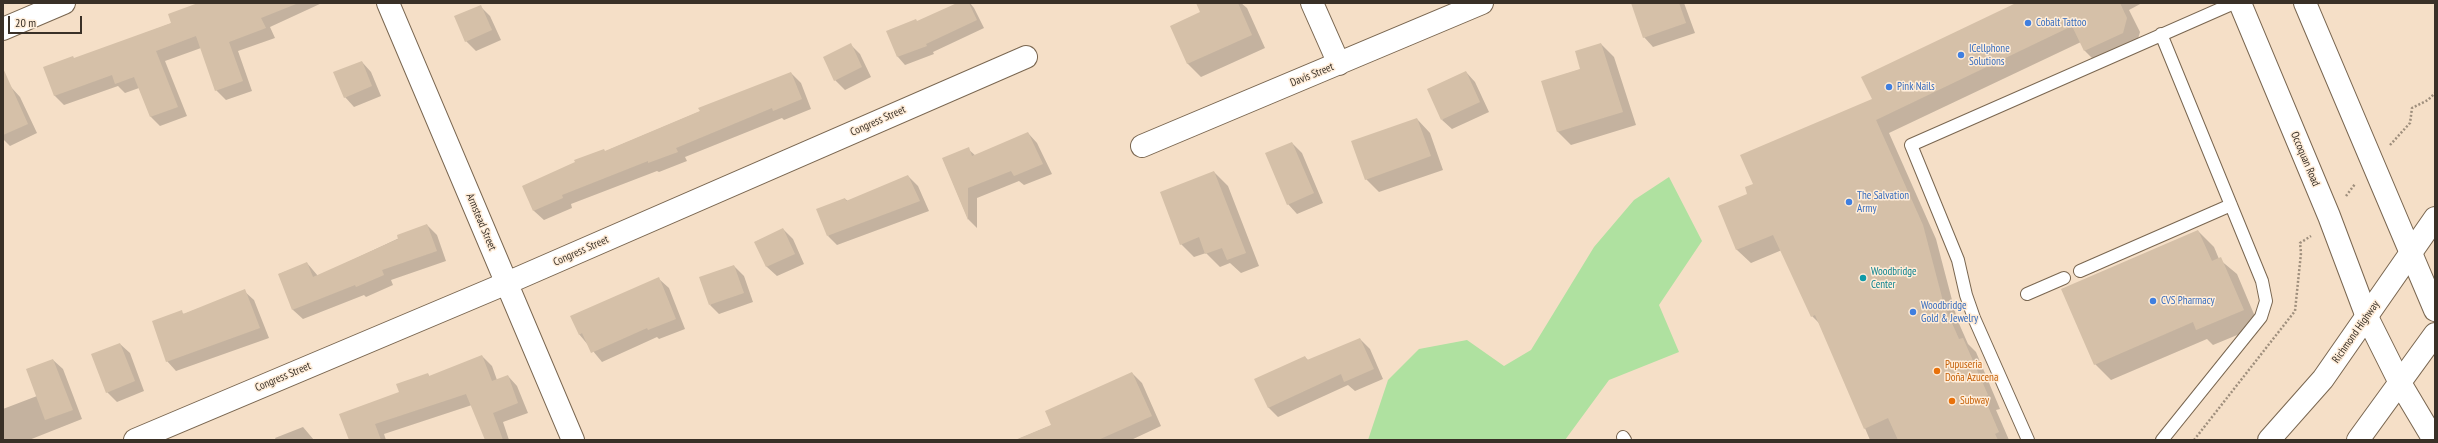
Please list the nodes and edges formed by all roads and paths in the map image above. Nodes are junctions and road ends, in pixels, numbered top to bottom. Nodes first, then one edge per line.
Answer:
1 (64, 3) edge
2 (388, 3) edge
3 (1312, 3) edge
4 (1482, 3) edge
5 (2234, 3) edge
6 (2240, 3) edge
7 (2305, 3) edge
8 (3, 29) edge
9 (2161, 34) junction
10 (1026, 57) dead end
11 (1339, 64) junction
12 (2435, 93) edge
13 (2411, 120) dead end
14 (1142, 146) dead end
15 (2231, 205) junction
16 (2435, 218) edge
17 (2309, 239) dead end
18 (2412, 254) junction
19 (2080, 271) dead end
20 (2064, 278) dead end
21 (507, 283) junction
22 (2027, 294) dead end
23 (2435, 310) edge
24 (2367, 316) junction
25 (2435, 334) edge
26 (2400, 383) junction
27 (135, 440) edge
28 (573, 440) edge
29 (2028, 440) edge
30 (2162, 440) edge
31 (2194, 440) edge
32 (2269, 440) edge
33 (2358, 440) edge
34 (2434, 440) edge

1 - 8 street
2 - 21 street, Armstead Street
3 - 11 street
4 - 11 street, Davis Street
5 - 9 lane
6 - 24 street, Occoquan Road
7 - 18 street
9 - 15 lane
9 - 29 lane
10 - 21 street, Congress Street
11 - 14 street, Davis Street
12 - 13 path
15 - 19 lane
15 - 30 lane
16 - 18 street, Richmond Highway
17 - 31 path
18 - 23 street
18 - 24 street, Richmond Highway
20 - 22 lane
21 - 27 street, Congress Street
21 - 28 street, Armstead Street
24 - 26 street, Occoquan Road
24 - 32 street, Richmond Highway
25 - 26 street
26 - 33 street
26 - 34 street, Occoquan Road

